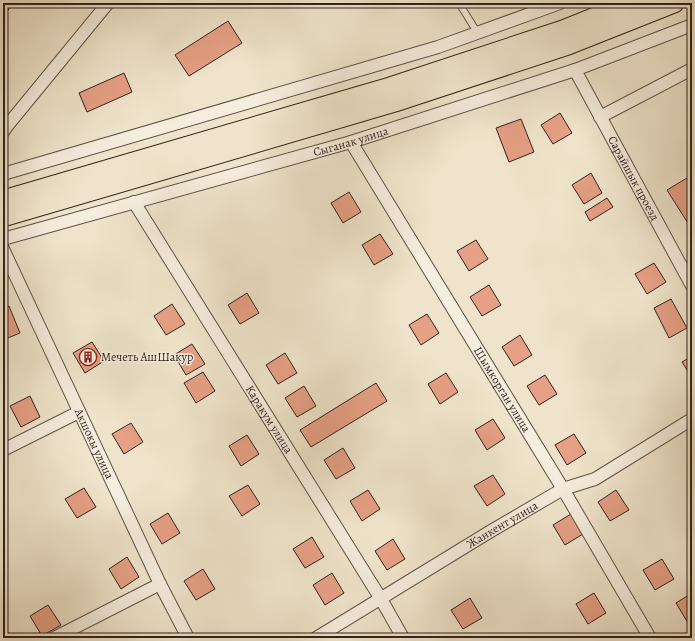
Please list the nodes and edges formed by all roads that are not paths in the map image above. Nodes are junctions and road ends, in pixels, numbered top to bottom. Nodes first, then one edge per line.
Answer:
1 (108, 3) edge
2 (459, 3) edge
3 (560, 3) edge
4 (630, 3) edge
5 (674, 3) edge
6 (692, 25) edge
7 (477, 32) junction
8 (692, 69) edge
9 (575, 70) junction
10 (600, 117) junction
11 (3, 132) edge
12 (351, 142) junction
13 (3, 174) edge
14 (3, 200) edge
15 (134, 202) junction
16 (3, 217) edge
17 (3, 239) edge
18 (3, 249) edge
19 (692, 286) edge
20 (79, 412) junction
21 (692, 419) edge
22 (3, 450) edge
23 (563, 489) junction
24 (160, 584) junction
25 (381, 599) junction
26 (54, 638) edge
27 (188, 638) edge
28 (316, 638) edge
29 (403, 638) edge
30 (650, 638) edge

1 - 11 street
2 - 7 lane
3 - 7 street
4 - 14 highway
5 - 16 highway
6 - 9 street, Сыганак улица
7 - 13 street
8 - 10 street
9 - 10 street, Сарайшык проезд
9 - 12 street, Сыганак улица
10 - 19 street, Сарайшык проезд
12 - 15 street, Сыганак улица
12 - 23 street, Шымкорган улица
15 - 17 street, Сыганак улица
15 - 25 street, Каракум улица
18 - 20 street, Акшокы улица
20 - 22 street
20 - 24 street, Акшокы улица
21 - 23 street, Жанкент улица
23 - 25 street, Жанкент улица
23 - 30 street, Шымкорган улица
24 - 26 street
24 - 27 street, Акшокы улица
25 - 28 street, Жанкент улица
25 - 29 street, Каракум улица

